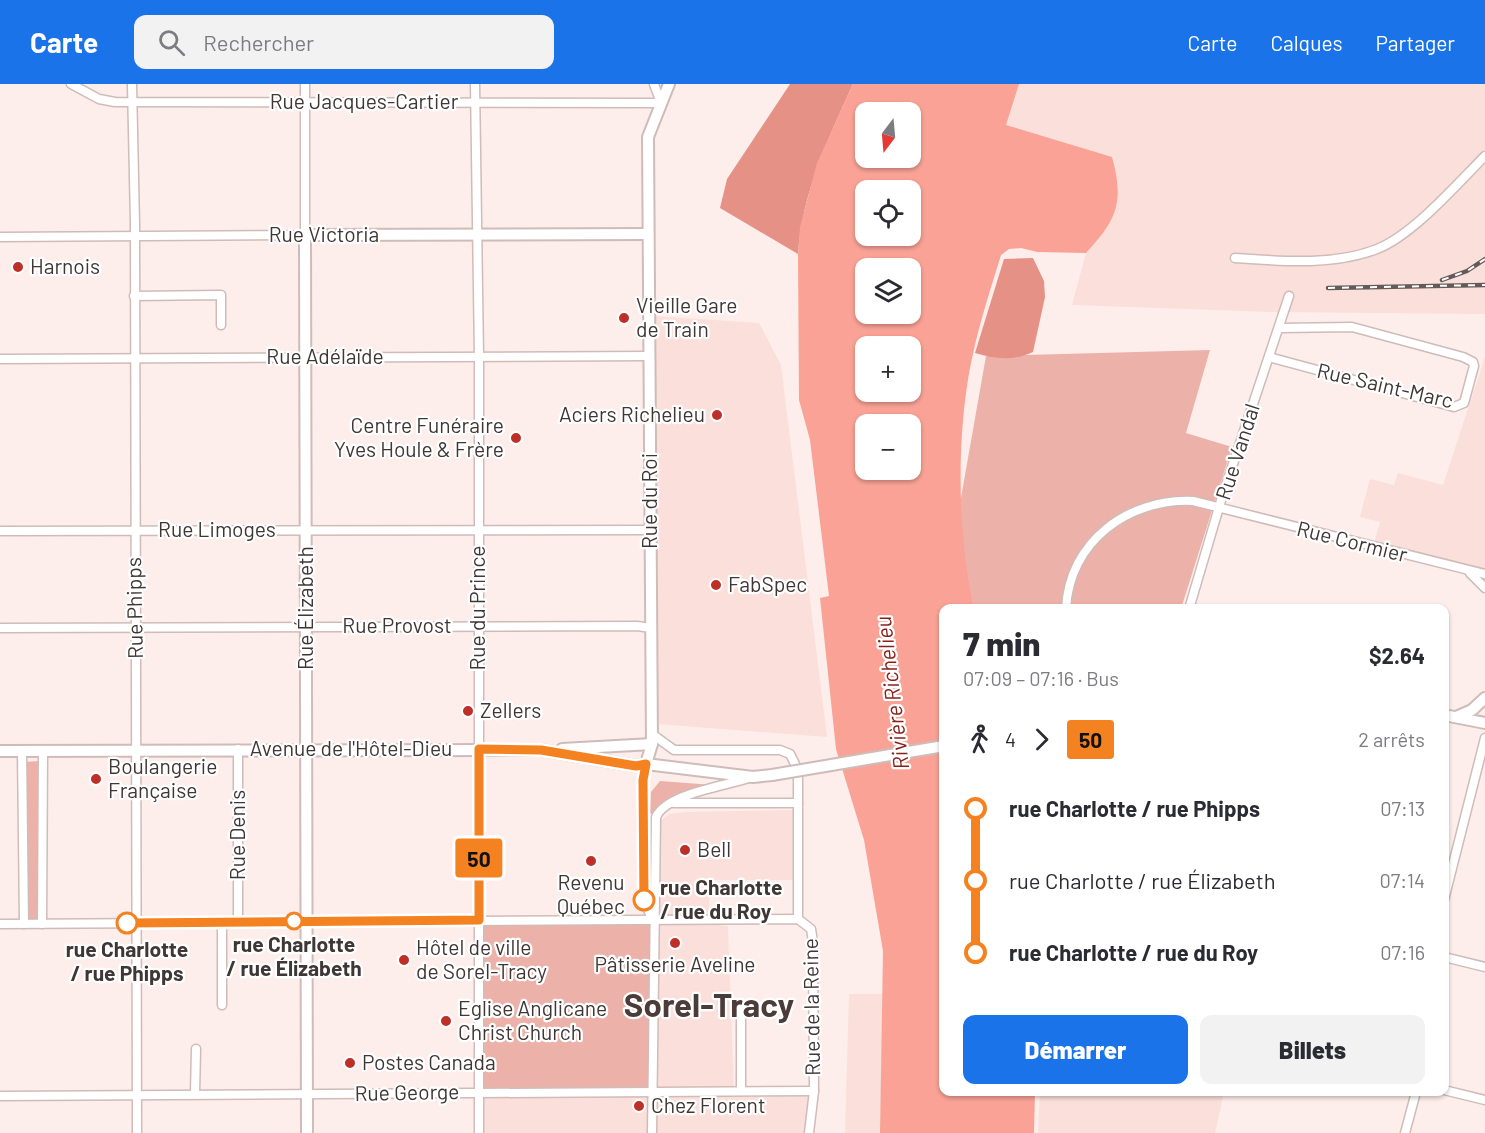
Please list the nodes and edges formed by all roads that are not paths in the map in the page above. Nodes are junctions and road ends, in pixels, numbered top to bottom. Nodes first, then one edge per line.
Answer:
1 (71, 84) edge
2 (132, 84) edge
3 (305, 84) edge
4 (475, 84) edge
5 (654, 84) edge
6 (669, 84) edge
7 (305, 101) junction
8 (132, 102) junction
9 (476, 102) junction
10 (661, 103) junction
11 (1485, 156) edge
12 (648, 234) junction
13 (305, 235) junction
14 (476, 235) junction
15 (133, 236) junction
16 (0, 237) edge
17 (1235, 258) dead end
18 (134, 296) junction
19 (1289, 296) dead end
20 (221, 325) dead end
21 (1280, 328) junction
22 (649, 356) junction
23 (306, 357) junction
24 (479, 357) junction
25 (1269, 357) junction
26 (134, 358) junction
27 (0, 359) edge
28 (1219, 508) junction
29 (477, 529) junction
30 (306, 530) junction
31 (650, 530) junction
32 (0, 531) edge
33 (135, 531) junction
34 (1464, 569) junction
35 (1485, 574) edge
36 (1485, 588) edge
37 (1067, 604) edge
38 (1190, 604) edge
39 (305, 626) junction
40 (478, 626) junction
41 (136, 627) junction
42 (0, 628) edge
43 (651, 628) junction
44 (1485, 698) edge
45 (1450, 716) edge
46 (1485, 723) edge
47 (1485, 738) edge
48 (652, 739) junction
49 (939, 747) edge
50 (238, 749) junction
51 (306, 749) junction
52 (479, 749) junction
53 (136, 750) junction
54 (0, 751) edge
55 (22, 751) junction
56 (43, 751) junction
57 (556, 752) junction
58 (646, 764) junction
59 (795, 764) dead end
60 (753, 777) junction
61 (798, 778) dead end
62 (798, 802) junction
63 (674, 803) junction
64 (1449, 880) edge
65 (798, 919) junction
66 (479, 920) junction
67 (652, 920) junction
68 (307, 921) junction
69 (222, 922) junction
70 (238, 922) junction
71 (137, 923) junction
72 (0, 924) edge
73 (24, 924) junction
74 (42, 924) junction
75 (1449, 958) edge
76 (1485, 967) edge
77 (222, 1005) dead end
78 (741, 1005) dead end
79 (196, 1049) dead end
80 (652, 1091) junction
81 (741, 1091) junction
82 (814, 1091) junction
83 (1449, 1091) edge
84 (479, 1092) junction
85 (195, 1094) junction
86 (307, 1094) junction
87 (137, 1095) junction
88 (0, 1096) edge
89 (1415, 1096) edge
90 (1485, 1100) edge
91 (137, 1133) edge
92 (307, 1133) edge
93 (479, 1133) edge
94 (652, 1133) edge
95 (809, 1133) edge
96 (1405, 1133) edge

1 - 8 street, Rue Jacques-Cartier
2 - 8 street, Rue Phipps
3 - 7 street, Rue Élizabeth
4 - 9 street, Rue du Prince
5 - 10 street
6 - 10 main road, Rue du Roi
7 - 8 street, Rue Jacques-Cartier
7 - 9 street, Rue Jacques-Cartier
7 - 13 street, Rue Élizabeth
8 - 15 street, Rue Phipps
9 - 10 street, Rue Jacques-Cartier
9 - 14 street, Rue du Prince
10 - 12 main road, Rue du Roi
11 - 17 street
12 - 14 main road, Rue Victoria
12 - 22 main road, Rue du Roi
13 - 14 main road, Rue Victoria
13 - 15 street, Rue Victoria
13 - 23 main road, Rue Élizabeth
14 - 24 street, Rue du Prince
15 - 16 street, Rue Victoria
15 - 18 street, Rue Phipps
18 - 20 street
18 - 26 street, Rue Phipps
19 - 21 street, Rue Vandal
21 - 25 street, Rue Vandal
21 - 25 street, Rue Saint-Marc
22 - 24 street, Rue Adélaïde
22 - 31 main road, Rue du Roi
23 - 24 street, Rue Adélaïde
23 - 26 street, Rue Adélaïde
23 - 30 main road, Rue Élizabeth
24 - 29 street, Rue du Prince
25 - 28 street, Rue Vandal
26 - 27 street, Rue Adélaïde
26 - 33 street, Rue Phipps
28 - 34 street, Rue Cormier
28 - 37 street, Rue Cormier
28 - 38 street, Rue Vandal
29 - 30 street, Rue Limoges
29 - 31 street, Rue Limoges
29 - 40 street, Rue du Prince
30 - 33 street, Rue Limoges
30 - 39 main road, Rue Élizabeth
31 - 43 main road, Rue du Roi
32 - 33 street, Rue Limoges
33 - 41 street, Rue Phipps
34 - 35 street, Rue Cormier
34 - 36 street
39 - 40 street, Rue Provost
39 - 41 street, Rue Provost
39 - 51 main road, Rue Élizabeth
40 - 43 street, Rue Provost
40 - 52 street, Rue du Prince
41 - 42 street, Rue Provost
41 - 53 street, Rue Phipps
43 - 48 main road, Rue du Roi
44 - 45 main road
45 - 46 main road
47 - 64 street
48 - 57 main road
48 - 58 main road, Rue du Roi
48 - 59 street
49 - 60 main road, Avenue de l'Hôtel-Dieu, bridge
50 - 51 main road, Avenue de l'Hôtel-Dieu
50 - 53 main road, Avenue de l'Hôtel-Dieu
50 - 70 street, Rue Denis
51 - 52 main road, Avenue de l'Hôtel-Dieu
51 - 68 main road, Rue Élizabeth
52 - 57 main road, Avenue de l'Hôtel-Dieu
52 - 66 street, Rue du Prince
53 - 56 main road, Avenue de l'Hôtel-Dieu
53 - 71 street, Rue Phipps
54 - 55 main road, Avenue de l'Hôtel-Dieu
55 - 56 main road, Avenue de l'Hôtel-Dieu
55 - 73 street
56 - 74 street
57 - 58 main road, Avenue de l'Hôtel-Dieu
58 - 60 main road, Avenue de l'Hôtel-Dieu
58 - 67 street, Rue du Roi
60 - 63 street, Rue du Roi
61 - 62 street, Rue de la Reine
62 - 63 street
62 - 65 street, Rue de la Reine
63 - 67 street, Rue du Roi
65 - 67 street
65 - 82 street, Rue de la Reine
66 - 67 street
66 - 68 street
66 - 84 street, Rue du Prince
67 - 80 street, Rue du Roi
68 - 70 street
68 - 86 main road, Rue Élizabeth
69 - 70 street
69 - 71 street
69 - 77 street
71 - 74 street
71 - 87 street, Rue Phipps
72 - 73 street
73 - 74 street
75 - 76 street
78 - 81 street
79 - 85 street
80 - 81 street, Rue George
80 - 84 street, Rue George
80 - 94 street, Rue du Roi
81 - 82 street, Rue George
82 - 95 street, Rue de la Reine
83 - 90 street
84 - 86 street, Rue George
84 - 93 street, Rue du Prince
85 - 86 street, Rue George
85 - 87 street, Rue George
86 - 92 main road, Rue Élizabeth
87 - 88 street, Rue George
87 - 91 street, Rue Phipps
89 - 96 street

